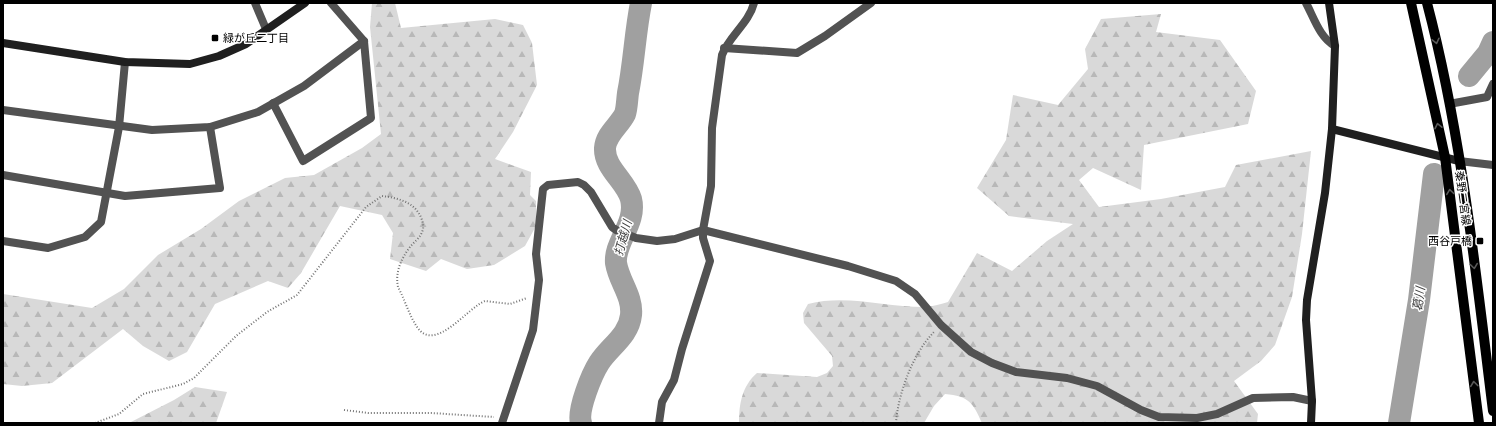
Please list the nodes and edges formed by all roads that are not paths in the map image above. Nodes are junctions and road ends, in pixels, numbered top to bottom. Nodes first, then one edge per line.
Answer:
1 (255, 3) edge
2 (305, 3) edge
3 (332, 3) edge
4 (754, 3) edge
5 (871, 3) edge
6 (1306, 3) edge
7 (1329, 3) edge
8 (1411, 3) edge
9 (1427, 3) edge
10 (266, 29) junction
11 (364, 41) junction
12 (3, 43) edge
13 (1335, 46) junction
14 (724, 48) junction
15 (125, 62) junction
16 (1493, 84) edge
17 (274, 104) junction
18 (1449, 104) junction
19 (3, 110) edge
20 (119, 127) junction
21 (210, 127) junction
22 (1332, 129) junction
23 (1445, 160) junction
24 (1460, 161) junction
25 (1493, 165) edge
26 (3, 175) edge
27 (107, 193) junction
28 (703, 230) junction
29 (3, 241) edge
30 (1312, 401) junction
31 (1493, 411) edge
32 (502, 420) edge
33 (659, 423) edge
34 (1311, 423) edge
35 (1479, 423) edge

1 - 10 street
2 - 10 street
3 - 11 street
4 - 14 street
5 - 14 street
6 - 13 street
7 - 13 street
23 -> 8 main road, 秦野二宮線
9 -> 18 main road, 秦野二宮線
10 - 15 street
11 - 17 street
11 - 17 street
12 - 15 street
13 - 22 street
14 - 28 street
15 - 20 street
16 - 18 street
17 - 21 street
18 - 24 main road, 秦野二宮線
19 - 20 street
20 - 21 street
20 - 27 street
21 - 27 street
22 - 23 street
22 - 30 street
23 - 24 street
35 -> 23 main road, 秦野二宮線
24 - 25 street
24 -> 31 main road, 秦野二宮線
26 - 27 street
27 - 29 street
28 - 30 street
28 - 32 street
28 - 33 street
30 - 34 street

